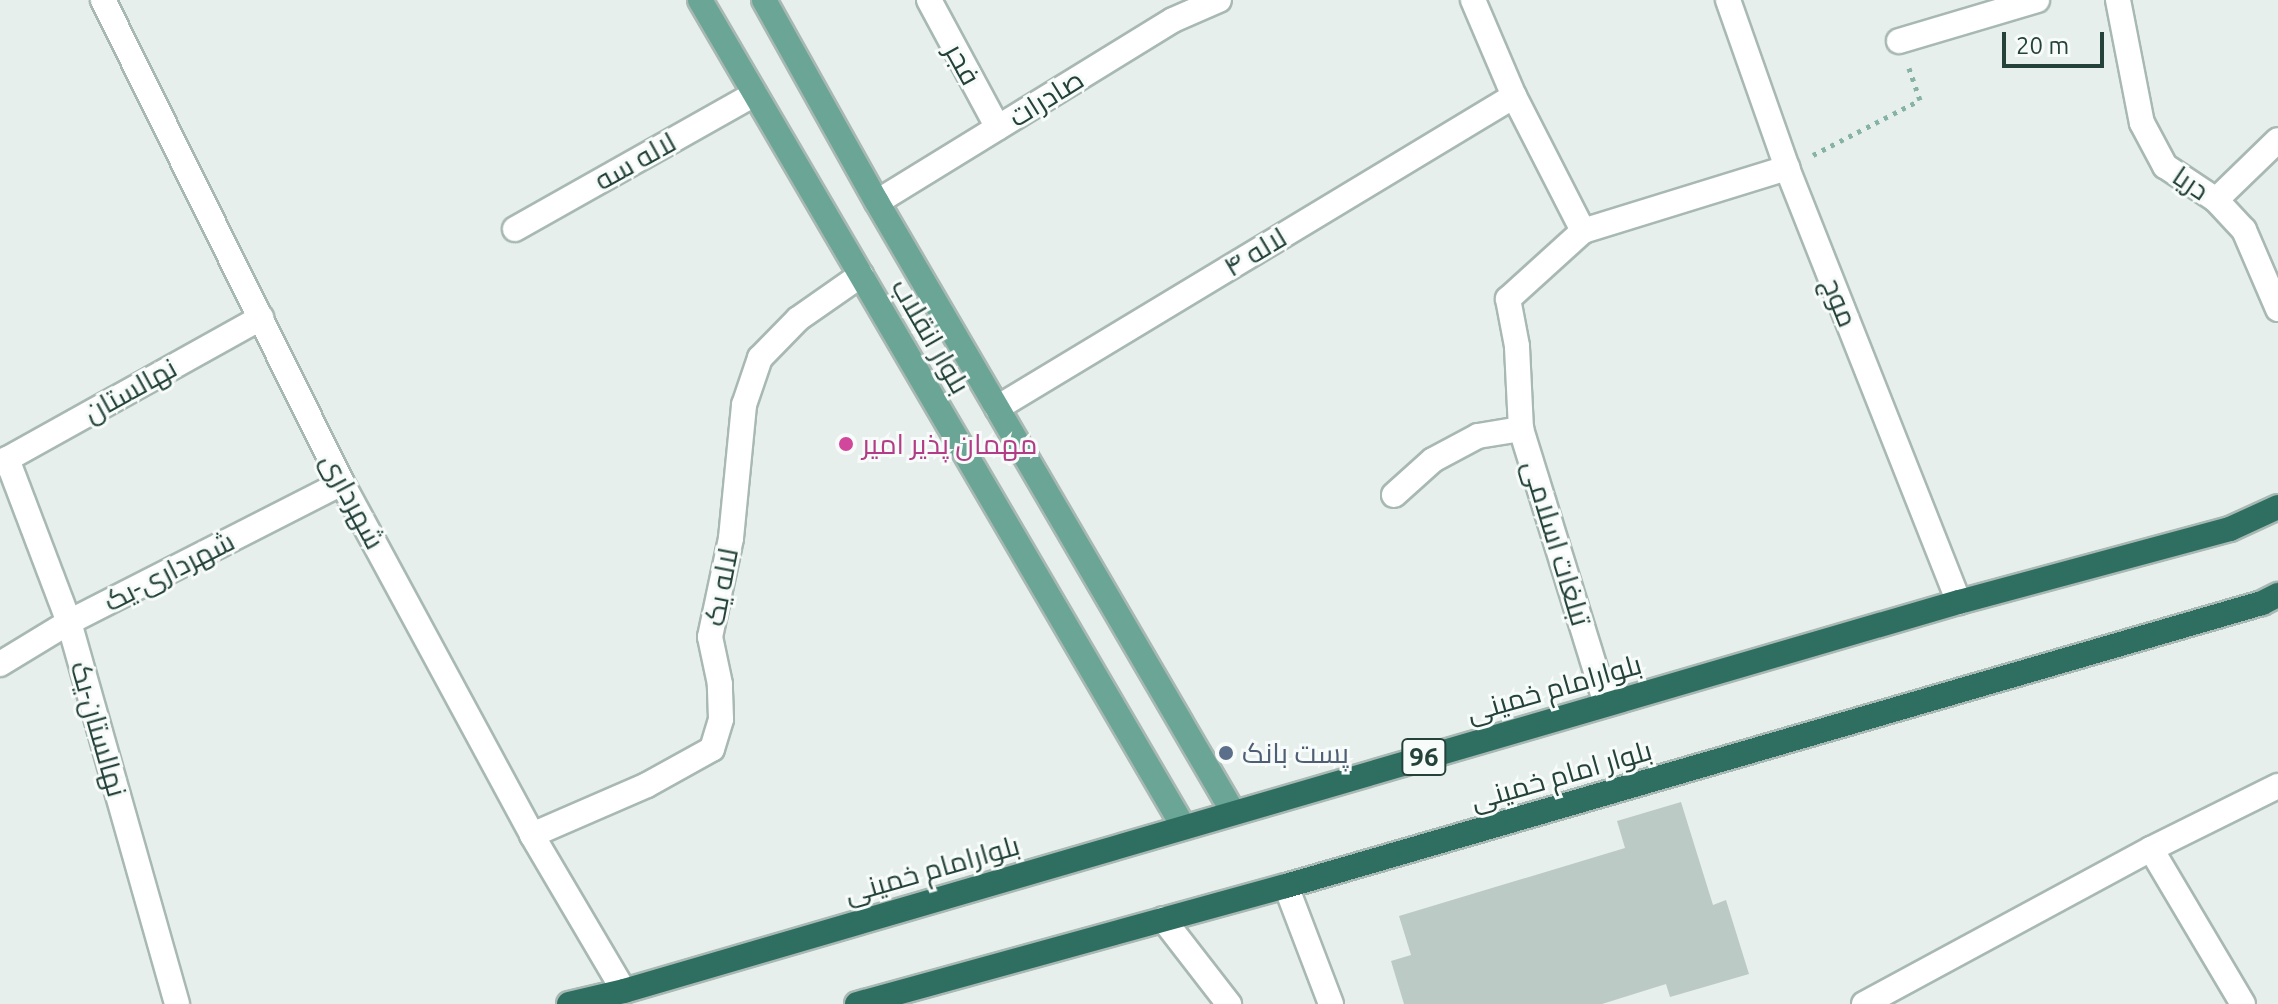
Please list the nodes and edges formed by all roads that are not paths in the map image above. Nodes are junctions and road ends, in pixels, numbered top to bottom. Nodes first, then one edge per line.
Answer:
1 (103, 0) edge
2 (700, 0) edge
3 (764, 0) edge
4 (929, 0) edge
5 (1219, 0) edge
6 (1473, 0) edge
7 (1728, 0) edge
8 (2037, 0) edge
9 (2118, 0) edge
10 (1899, 41) road end
11 (755, 94) junction
12 (1514, 96) junction
13 (998, 128) junction
14 (2278, 140) edge
15 (1787, 168) junction
16 (2216, 200) junction
17 (877, 202) junction
18 (515, 229) dead end
19 (1583, 231) junction
20 (861, 275) junction
21 (2278, 309) edge
22 (261, 318) junction
23 (997, 408) junction
24 (1521, 429) junction
25 (4, 461) edge
26 (342, 483) junction
27 (1394, 495) dead end
28 (2278, 507) edge
29 (2278, 595) edge
30 (1959, 602) junction
31 (69, 622) junction
32 (0, 664) edge
33 (1606, 704) junction
34 (2278, 786) edge
35 (1233, 812) junction
36 (1183, 826) junction
37 (532, 835) junction
38 (2151, 849) junction
39 (1286, 886) junction
40 (1163, 919) junction
41 (624, 991) junction
42 (177, 1004) edge
43 (569, 1004) edge
44 (857, 1004) edge
45 (1229, 1004) edge
46 (1331, 1004) edge
47 (1864, 1004) edge
48 (2243, 1004) edge

1 - 22 street, شهرداری
2 - 11 main road, بلوار انقلاب
3 - 17 main road, بلوار انقلاب
4 - 13 street, فجر
5 - 13 street, صادرات
6 - 12 street
7 - 15 street, موج
8 - 10 street
9 - 16 street, دریا
11 - 18 street, لاله سه
11 - 20 main road, بلوار انقلاب
12 - 19 street
12 - 23 street, لاله ۴
13 - 17 street, صادرات
14 - 16 street
15 - 19 street
15 - 30 street, موج
16 - 21 street, دریا
17 - 23 main road, بلوار انقلاب
19 - 24 street, تبلغات اسلامی
20 - 36 main road, بلوار انقلاب
20 - 37 street, لاله یک
22 - 25 street, نهالستان
22 - 26 street, شهرداری
23 - 35 main road, بلوار انقلاب
24 - 27 street, تبلغات اسلامی
24 - 33 street, تبلغات اسلامی
25 - 31 street, نهالستان-یک
26 - 31 street, شهرداری-یک
26 - 37 street, شهرداری
28 - 30 highway, بلوارامام خمینی / 96
29 - 39 highway, بلوار امام خمینی
30 - 33 highway, بلوارامام خمینی / 96
31 - 32 street, شهرداری-یک
31 - 42 street, نهالستان-یک
33 - 35 highway, بلوارامام خمینی / 96
34 - 38 street
35 - 36 highway, بلوارامام خمینی / 96
36 - 41 highway, بلوارامام خمینی / 96
37 - 41 street, شهرداری
38 - 47 street
38 - 48 street
39 - 40 highway, بلوار امام خمینی
39 - 46 street
40 - 44 highway, بلوار امام خمینی
40 - 45 street
41 - 43 highway, بلوارامام خمینی / 96

